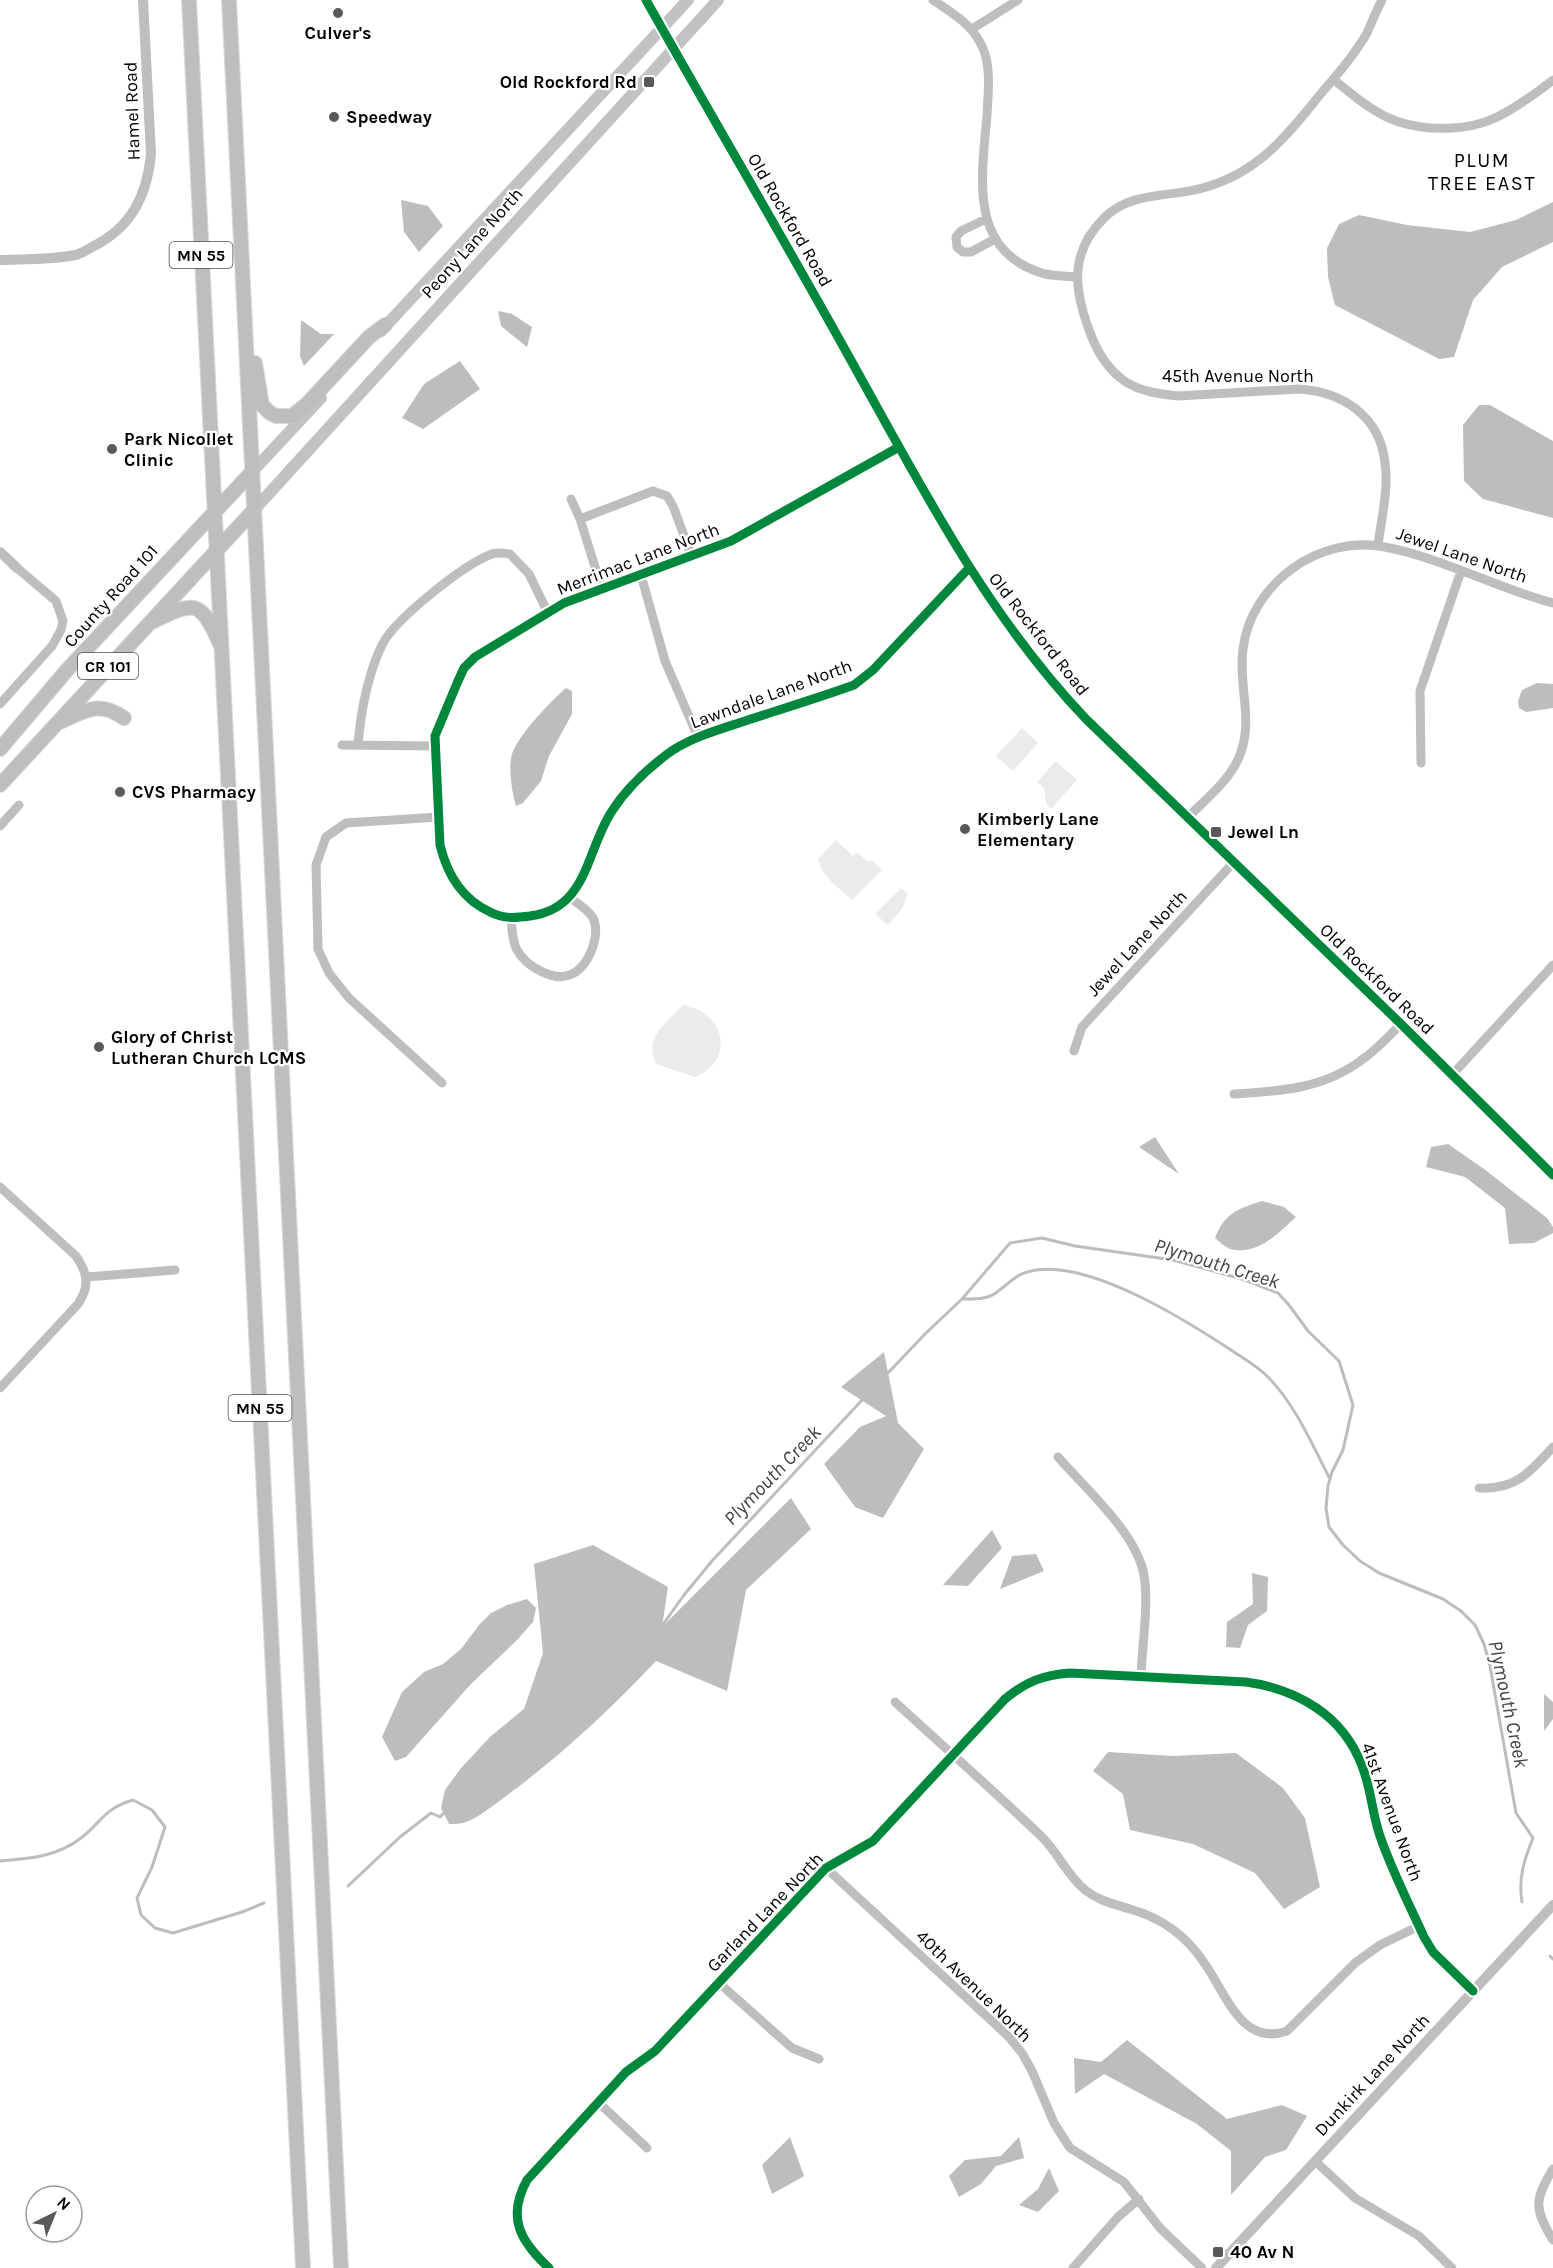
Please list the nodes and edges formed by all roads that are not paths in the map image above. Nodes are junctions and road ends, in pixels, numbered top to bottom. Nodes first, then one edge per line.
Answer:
1 (143, 0) edge
2 (189, 0) edge
3 (229, 0) edge
4 (646, 0) edge
5 (688, 0) edge
6 (718, 0) edge
7 (933, 0) edge
8 (1018, 0) edge
9 (1382, 0) edge
10 (662, 28) junction
11 (972, 29) junction
12 (673, 49) junction
13 (1333, 80) junction
14 (1553, 80) edge
15 (986, 219) junction
16 (995, 239) junction
17 (0, 260) edge
18 (242, 260) junction
19 (1077, 277) junction
20 (385, 325) junction
21 (899, 447) junction
22 (252, 472) junction
23 (571, 499) dead end
24 (215, 510) junction
25 (254, 510) junction
26 (580, 519) junction
27 (1378, 546) junction
28 (217, 548) junction
29 (0, 552) edge
30 (692, 557) junction
31 (17, 568) joint
32 (969, 568) junction
33 (1461, 571) junction
34 (641, 575) junction
35 (602, 589) junction
36 (1553, 603) edge
37 (548, 613) junction
38 (145, 626) junction
39 (223, 652) junction
40 (0, 704) edge
41 (124, 718) dead end
42 (55, 724) junction
43 (698, 737) junction
44 (358, 744) junction
45 (342, 745) dead end
46 (435, 746) junction
47 (0, 748) edge
48 (1421, 763) dead end
49 (0, 785) edge
50 (19, 805) dead end
51 (439, 817) junction
52 (1187, 818) junction
53 (0, 826) edge
54 (1233, 863) junction
55 (569, 897) junction
56 (511, 919) junction
57 (1553, 965) edge
58 (1401, 1024) junction
59 (1074, 1051) dead end
60 (1452, 1075) junction
61 (442, 1083) dead end
62 (1234, 1094) dead end
63 (1553, 1175) edge
64 (0, 1187) edge
65 (175, 1270) dead end
66 (87, 1278) junction
67 (0, 1388) edge
68 (1553, 1447) edge
69 (1058, 1458) dead end
70 (1479, 1488) dead end
71 (1141, 1676) junction
72 (895, 1702) dead end
73 (953, 1756) junction
74 (826, 1868) junction
75 (1553, 1905) edge
76 (1419, 1926) junction
77 (719, 1983) junction
78 (1473, 1990) junction
79 (819, 2059) dead end
80 (598, 2102) junction
81 (647, 2148) dead end
82 (1315, 2161) junction
83 (1553, 2169) edge
84 (1139, 2199) junction
85 (1553, 2240) edge
86 (303, 2268) edge
87 (341, 2268) edge
88 (549, 2268) edge
89 (1073, 2268) edge
90 (1202, 2268) edge
91 (1216, 2268) edge
92 (1452, 2268) edge

1 - 17 street, Hamel Road
2 - 24 main road, MN 55
3 - 18 main road, MN 55
4 - 10 street, Old Rockford Road
5 - 10 main road, Peony Lane North
6 - 12 main road, Peony Lane North
7 - 11 street
8 - 11 street
9 - 13 street
10 - 12 street, Old Rockford Road
10 - 20 main road, Peony Lane North
11 - 15 street
12 - 21 street, Old Rockford Road
12 - 25 main road, Peony Lane North
13 - 14 street
13 - 19 street
15 - 16 street
15 - 16 street
16 - 19 street
18 - 20 main road
18 - 22 main road, MN 55
19 - 27 street, 45th Avenue North
20 - 22 main road, Peony Lane North
21 - 30 street, Merrimac Lane North
21 - 32 street, Old Rockford Road
22 - 24 main road, County Road 101 / CR 101
22 - 25 main road, MN 55
23 - 26 street
24 - 28 main road, MN 55
24 - 47 main road, County Road 101 / CR 101
25 - 28 main road, CR 101
25 - 87 main road, MN 55
26 - 30 street
26 - 35 street
27 - 33 street, Jewel Lane North
27 - 52 street, Jewel Lane North
28 - 38 main road, CR 101
28 - 39 main road, MN 55
29 - 31 street
30 - 34 street, Merrimac Lane North
31 - 40 street, County Road 101
32 - 43 street, Lawndale Lane North
32 - 52 street, Old Rockford Road
33 - 36 street, Jewel Lane North
33 - 48 street
34 - 35 street, Merrimac Lane North
34 - 43 street
35 - 37 street, Merrimac Lane North
37 - 44 street
37 - 46 street, Merrimac Lane North
38 - 39 main road
38 - 42 main road, CR 101
39 - 86 main road, MN 55
41 - 42 main road
42 - 49 main road, CR 101
43 - 55 street, Lawndale Lane North
44 - 45 street
44 - 46 street
46 - 51 street, Merrimac Lane North
50 - 53 street
51 - 56 street
51 - 61 street
52 - 54 street, Old Rockford Road
54 - 58 street, Old Rockford Road
54 - 59 street, Jewel Lane North
55 - 56 street, Lawndale Lane North
55 - 56 street
57 - 60 street
58 - 60 street, Old Rockford Road
58 - 62 street
60 - 63 street, Old Rockford Road
64 - 66 street
65 - 66 street
66 - 67 street
68 - 70 street
69 - 71 street
71 - 73 street, Garland Lane North
71 - 76 street, 41st Avenue North
72 - 73 street
73 - 74 street, Garland Lane North
73 - 76 street
74 - 77 street, Garland Lane North
74 - 84 street, 40th Avenue North
75 - 78 street, Dunkirk Lane North
76 - 78 street, 41st Avenue North
77 - 79 street
77 - 80 street, Garland Lane North
78 - 82 street, Dunkirk Lane North
80 - 81 street
80 - 88 street, Garland Lane North
82 - 91 street, Dunkirk Lane North
82 - 92 street
83 - 85 street
84 - 89 street
84 - 90 street, 40th Avenue North

